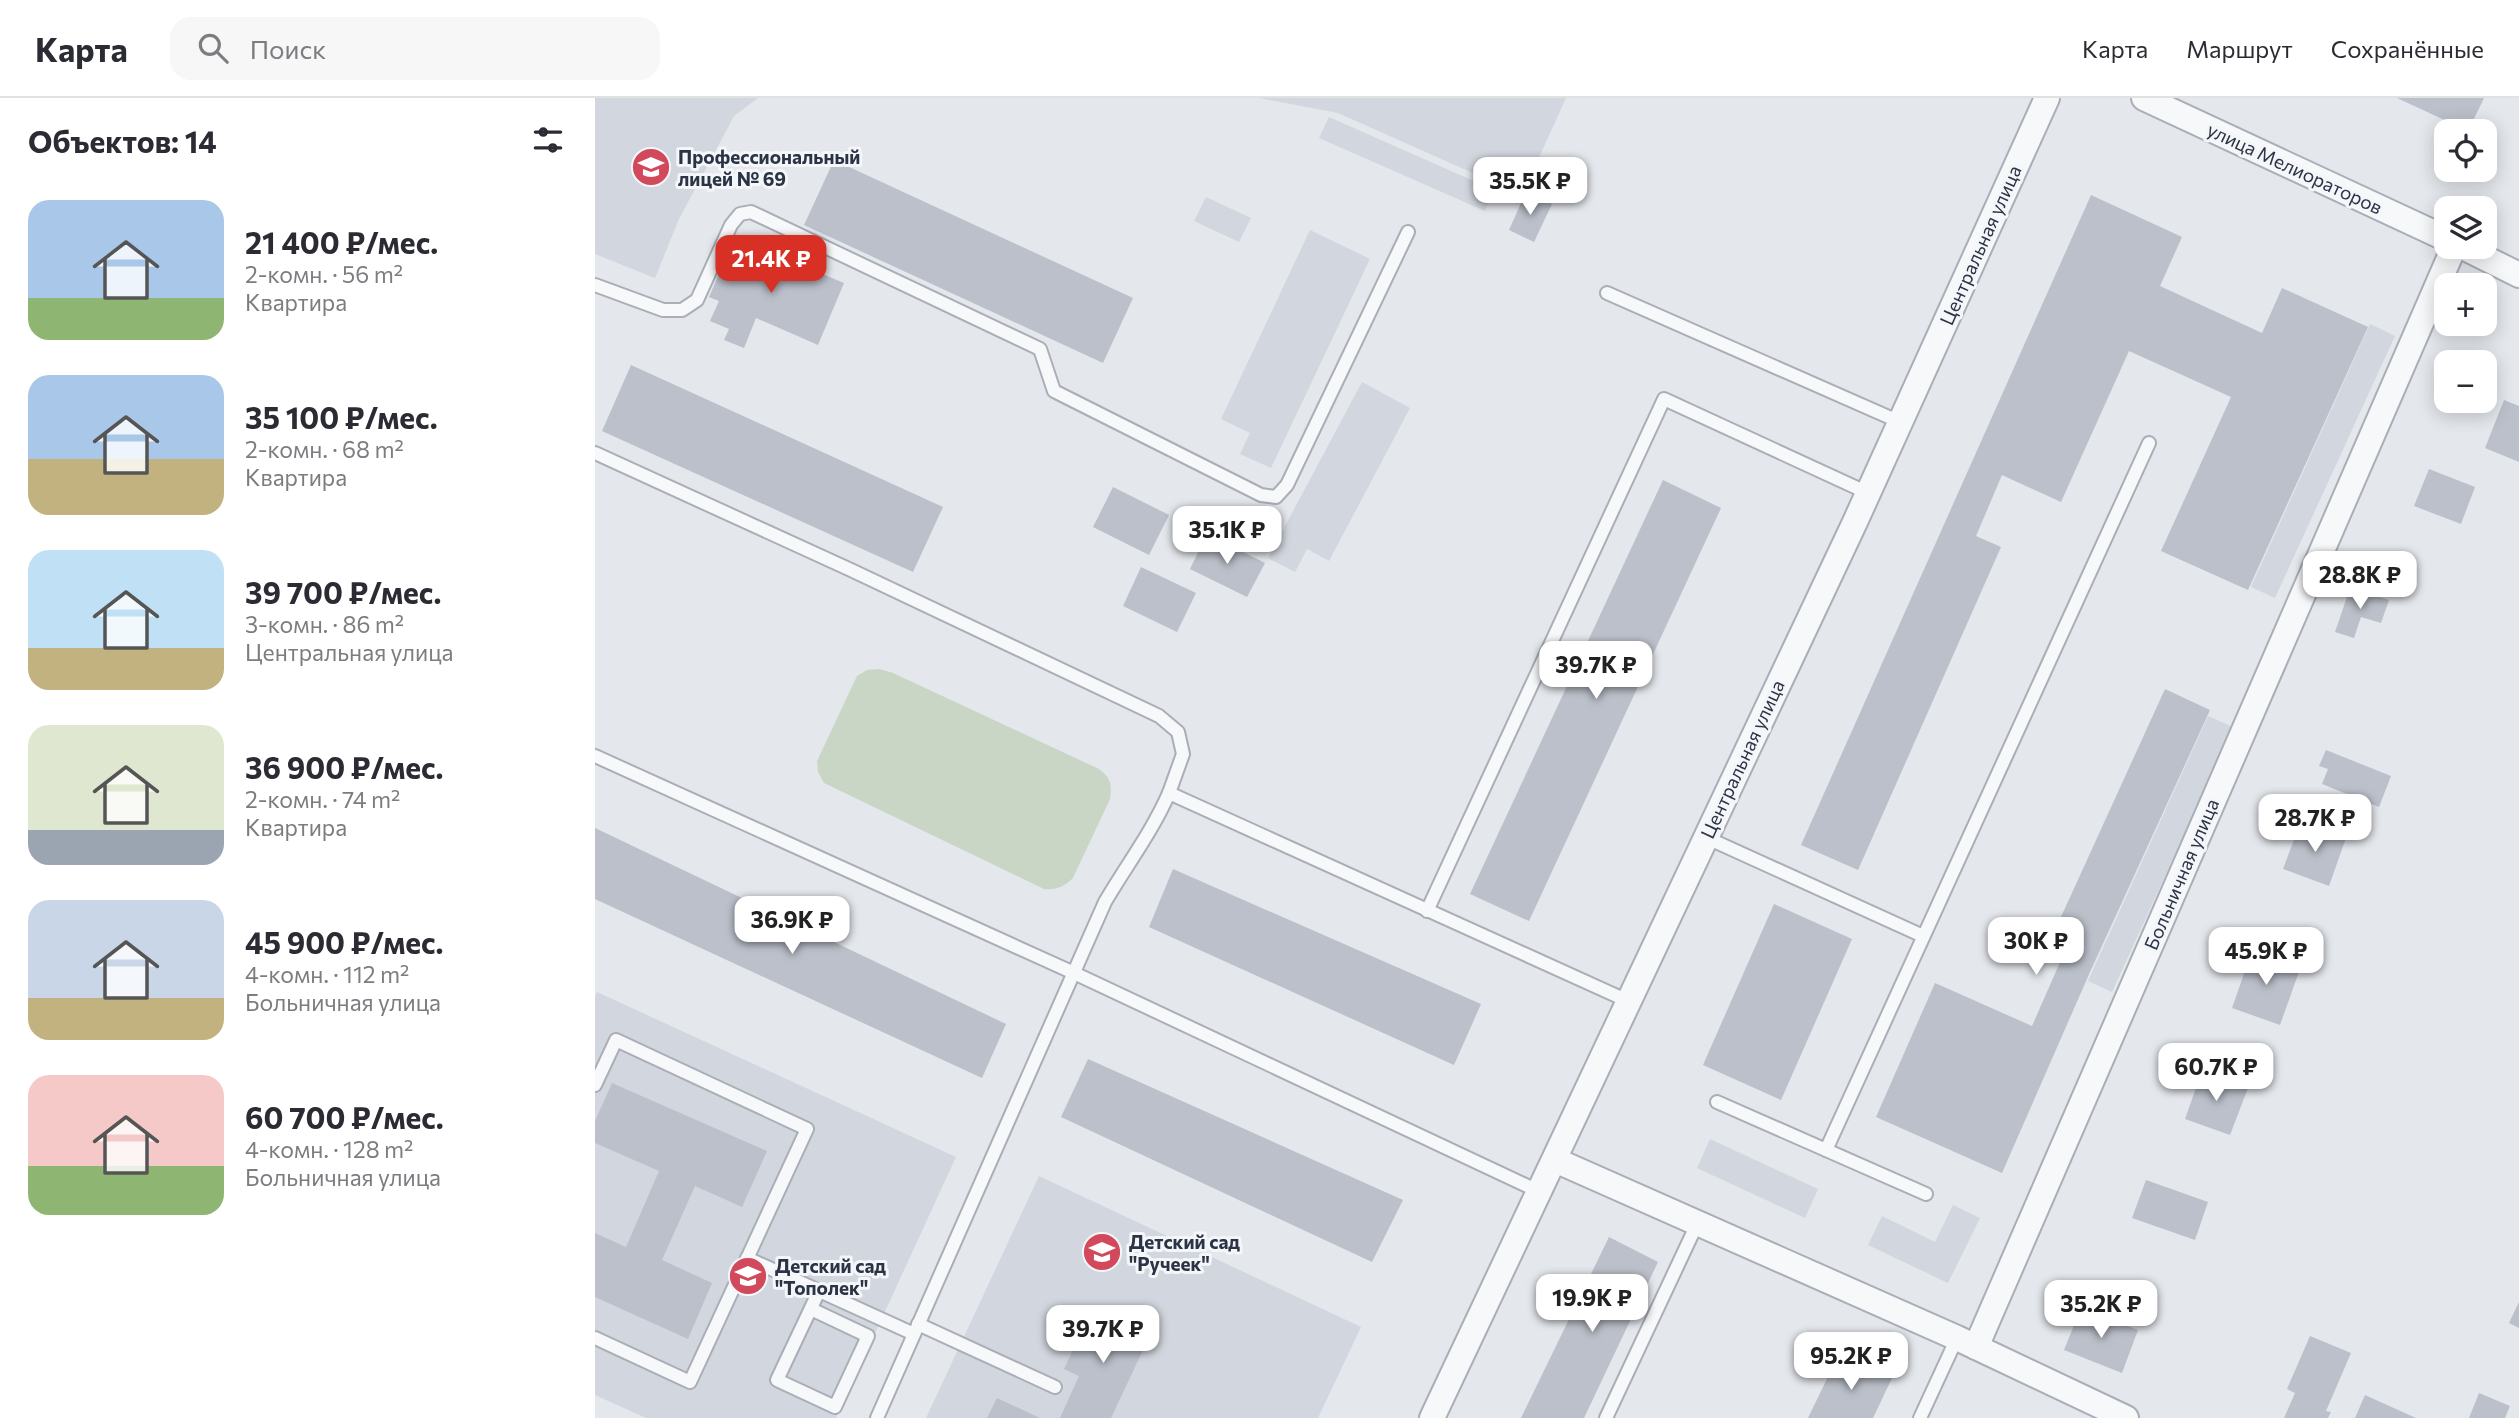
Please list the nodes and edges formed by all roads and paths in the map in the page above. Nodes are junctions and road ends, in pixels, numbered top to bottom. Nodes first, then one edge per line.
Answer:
1 (2047, 98) edge
2 (2144, 98) edge
3 (1408, 232) dead end
4 (2434, 233) edge
5 (2448, 259) edge
6 (2487, 259) edge
7 (2519, 275) edge
8 (595, 285) edge
9 (1607, 293) dead end
10 (1900, 422) junction
11 (2149, 443) dead end
12 (595, 453) edge
13 (1868, 493) junction
14 (595, 756) edge
15 (1169, 793) junction
16 (1705, 837) junction
17 (1427, 911) junction
18 (1923, 936) junction
19 (1075, 973) junction
20 (1628, 1001) junction
21 (595, 1085) edge
22 (1717, 1102) dead end
23 (1826, 1150) junction
24 (1555, 1160) junction
25 (1538, 1191) junction
26 (1926, 1194) dead end
27 (1697, 1224) junction
28 (747, 1258) junction
29 (819, 1291) junction
30 (811, 1309) junction
31 (916, 1329) junction
32 (595, 1338) edge
33 (1966, 1343) junction
34 (1055, 1387) dead end
35 (877, 1418) edge
36 (1432, 1418) edge
37 (1606, 1418) edge
38 (1920, 1418) edge
39 (2126, 1418) edge

1 - 10 street, Центральная улица
2 - 4 street, улица Мелиораторов
3 - 8 lane
5 - 33 street, Больничная улица
6 - 7 street
9 - 10 lane
10 - 13 street, Центральная улица
11 - 18 lane
12 - 15 lane
13 - 16 street, Центральная улица
13 - 17 lane
14 - 19 lane
15 - 17 lane
15 - 19 lane
16 - 18 lane
16 - 20 street, Центральная улица
17 - 20 lane
18 - 23 lane
19 - 25 lane
19 - 31 lane
20 - 24 street, Центральная улица
21 - 28 lane
22 - 23 lane
23 - 26 lane
24 - 25 street, Центральная улица
24 - 27 street
25 - 36 street, Центральная улица
27 - 33 street
27 - 37 lane
28 - 29 lane
28 - 32 lane
29 - 30 lane
29 - 31 lane
30 - 30 lane
31 - 34 lane
31 - 35 lane
33 - 38 lane
33 - 39 street

